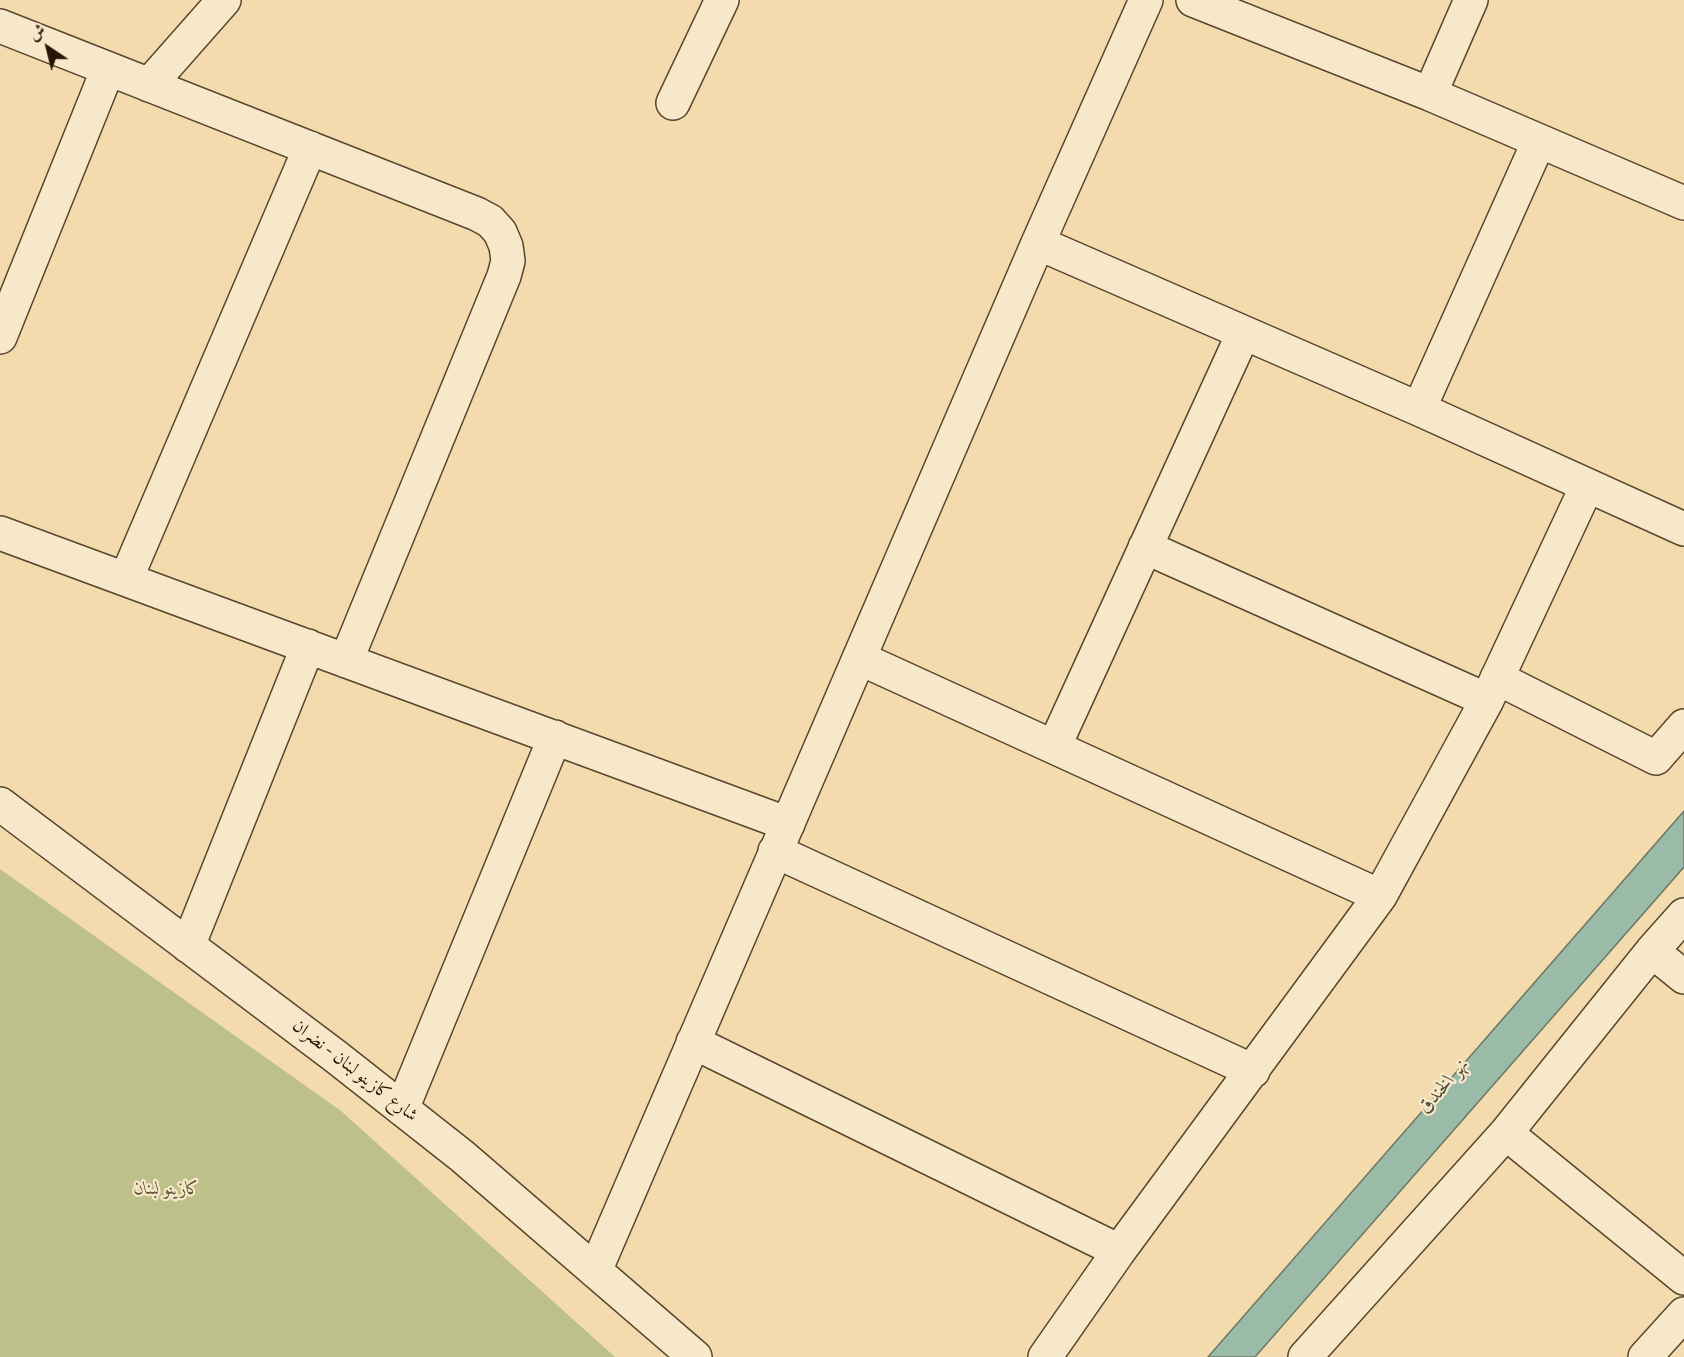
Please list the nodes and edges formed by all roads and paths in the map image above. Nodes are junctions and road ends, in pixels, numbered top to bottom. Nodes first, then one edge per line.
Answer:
1 (224, 0) edge
2 (722, 0) edge
3 (1146, 0) edge
4 (1193, 0) edge
5 (1471, 0) edge
6 (0, 26) edge
7 (108, 69) junction
8 (149, 85) junction
9 (1430, 94) junction
10 (673, 103) dead end
11 (1539, 141) junction
12 (310, 148) junction
13 (1684, 203) edge
14 (1038, 243) junction
15 (1243, 334) junction
16 (0, 337) edge
17 (1419, 409) junction
18 (1587, 486) junction
19 (1684, 529) edge
20 (0, 533) edge
21 (1145, 547) junction
22 (126, 579) junction
23 (308, 646) junction
24 (859, 658) junction
25 (346, 661) junction
26 (1492, 689) junction
27 (1684, 726) edge
28 (555, 736) junction
29 (1054, 747) junction
30 (0, 804) edge
31 (782, 837) junction
32 (1380, 896) junction
33 (1684, 915) edge
34 (188, 946) junction
35 (1652, 951) junction
36 (1684, 977) edge
37 (693, 1042) junction
38 (1253, 1071) junction
39 (402, 1109) junction
40 (1506, 1133) junction
41 (1119, 1251) junction
42 (595, 1270) junction
43 (1684, 1278) edge
44 (1684, 1314) edge
45 (695, 1357) edge
46 (1045, 1357) edge
47 (1305, 1357) edge
48 (1645, 1357) edge

1 - 8 street
2 - 10 street
3 - 14 street
4 - 9 street
5 - 9 street
6 - 7 street
7 - 8 street
7 - 16 street
8 - 12 street
9 - 11 street
11 - 13 street
11 - 17 street
12 - 22 street
12 - 25 street
14 - 15 street
14 - 24 street
15 - 17 street
15 - 21 street
17 - 18 street
18 - 19 street
18 - 26 street
20 - 22 street
21 - 26 street
21 - 29 street
22 - 23 street
23 - 25 street
23 - 34 street
24 - 29 street
24 - 31 street
25 - 28 street
26 - 27 street
26 - 32 street
28 - 31 street
28 - 39 street
29 - 32 street
30 - 34 street, شارع كازينو لبنان - نضران
31 - 37 street
31 - 38 street
32 - 38 street
33 - 35 street
34 - 39 street, شارع كازينو لبنان - نضران
35 - 36 street
35 - 40 street
37 - 41 street
37 - 42 street
38 - 41 street
39 - 42 street, شارع كازينو لبنان - نضران
40 - 43 street
40 - 47 street
41 - 46 street
42 - 45 street, شارع كازينو لبنان - نضران
44 - 48 street

